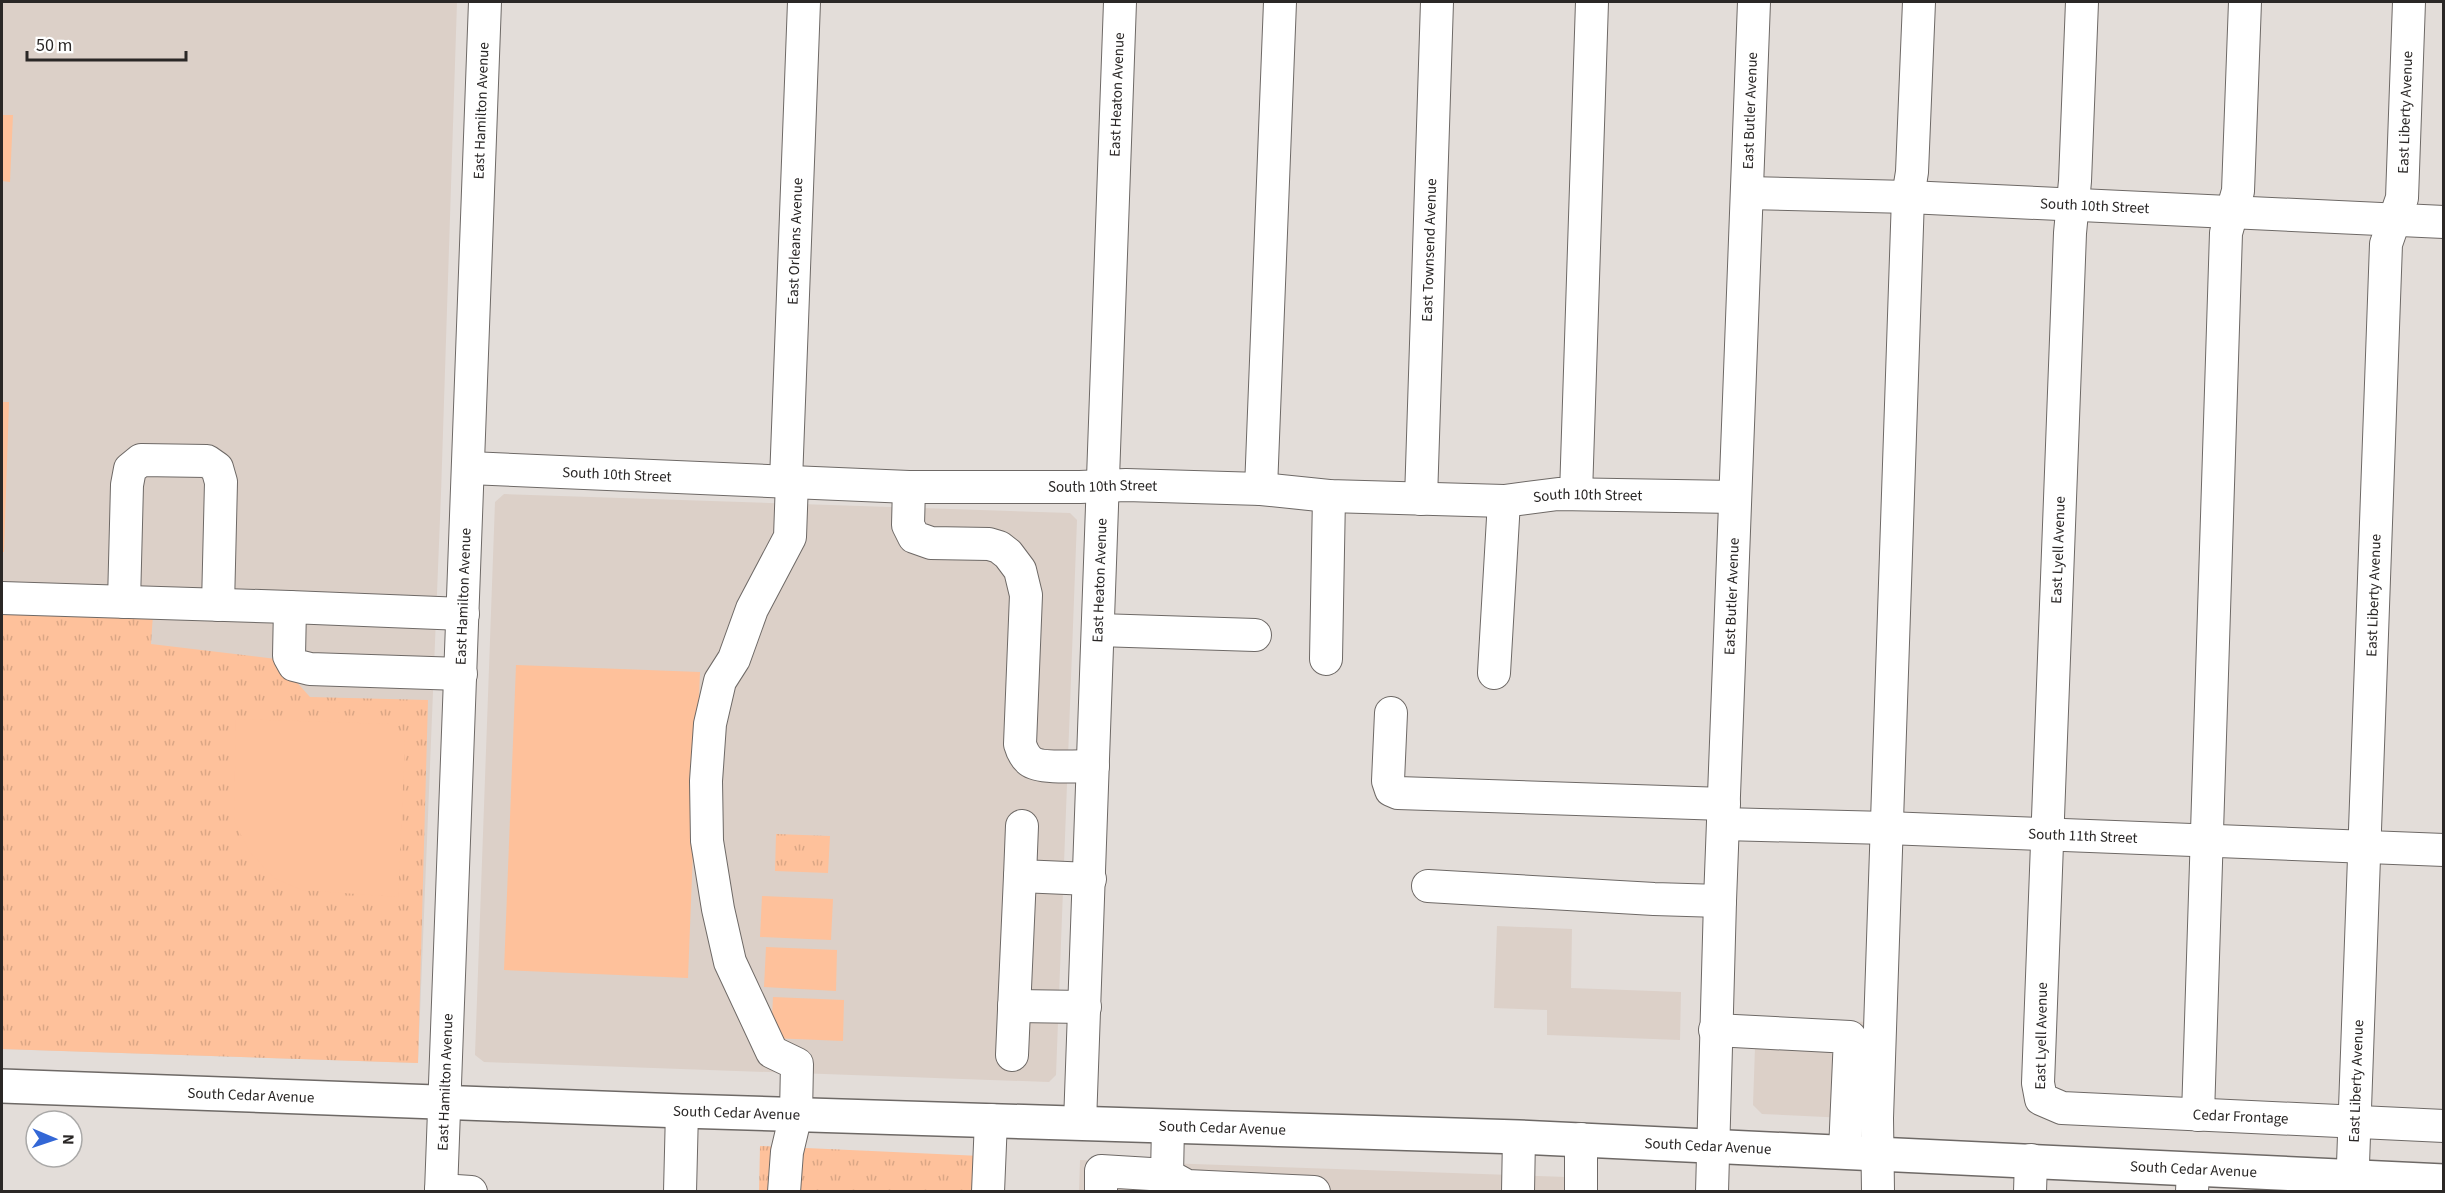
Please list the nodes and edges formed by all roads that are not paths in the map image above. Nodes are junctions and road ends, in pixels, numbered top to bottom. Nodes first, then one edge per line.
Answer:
1 (485, 2) edge
2 (804, 2) edge
3 (1120, 2) edge
4 (1280, 2) edge
5 (1437, 2) edge
6 (1592, 2) edge
7 (1754, 2) edge
8 (1919, 2) edge
9 (2082, 2) edge
10 (2245, 2) edge
11 (2409, 2) edge
12 (1747, 193) junction
13 (1908, 197) junction
14 (2073, 205) junction
15 (2231, 213) junction
16 (2393, 219) junction
17 (2444, 222) edge
18 (469, 468) junction
19 (789, 481) junction
20 (1102, 485) junction
21 (909, 487) junction
22 (1261, 489) junction
23 (1576, 494) junction
24 (1329, 496) junction
25 (1735, 497) junction
26 (1421, 499) junction
27 (1504, 501) junction
28 (2, 598) edge
29 (124, 602) junction
30 (218, 605) junction
31 (290, 607) junction
32 (463, 614) junction
33 (1098, 630) junction
34 (1255, 635) dead end
35 (1326, 659) dead end
36 (1494, 673) dead end
37 (461, 674) junction
38 (1391, 713) dead end
39 (1094, 766) junction
40 (1723, 814) junction
41 (1022, 826) dead end
42 (1887, 828) junction
43 (2047, 834) junction
44 (2206, 840) junction
45 (2364, 847) junction
46 (2444, 850) edge
47 (1020, 876) junction
48 (1090, 879) junction
49 (1428, 886) dead end
50 (1720, 901) junction
51 (1014, 1005) junction
52 (1085, 1007) junction
53 (1716, 1030) junction
54 (1012, 1055) dead end
55 (2, 1086) edge
56 (2041, 1099) joint
57 (445, 1101) junction
58 (682, 1111) junction
59 (796, 1114) junction
60 (2198, 1114) junction
61 (991, 1120) junction
62 (2354, 1122) junction
63 (1080, 1123) junction
64 (1168, 1126) junction
65 (2444, 1126) edge
66 (1519, 1137) junction
67 (1581, 1139) junction
68 (1712, 1145) junction
69 (1845, 1151) junction
70 (1877, 1153) junction
71 (2030, 1176) edge
72 (2192, 1180) edge
73 (2444, 1181) edge
74 (1180, 1184) edge
75 (2352, 1184) edge
76 (451, 1191) edge
77 (680, 1191) edge
78 (792, 1191) edge
79 (988, 1191) edge
80 (1101, 1191) edge
81 (1314, 1191) edge
82 (1518, 1191) edge
83 (1581, 1191) edge
84 (1712, 1191) edge
85 (1878, 1191) edge

1 - 18 street, East Hamilton Avenue
2 - 19 street, East Orleans Avenue
3 - 20 street, East Heaton Avenue
4 - 22 street
5 - 26 street, East Townsend Avenue
6 - 23 street
7 - 12 street, East Butler Avenue
8 - 13 street
9 - 14 street, East Lyell Avenue
10 - 15 street
11 - 16 street, East Liberty Avenue
12 - 13 street, South 10th Street
12 - 25 street, East Butler Avenue
13 - 14 street, South 10th Street
13 - 42 street
14 - 15 street, South 10th Street
14 - 43 street, East Lyell Avenue
15 - 16 street, South 10th Street
15 - 44 street
16 - 17 street, South 10th Street
16 - 45 street, East Liberty Avenue
18 - 19 street, South 10th Street
18 - 32 street, East Hamilton Avenue
19 - 21 street, South 10th Street
19 - 59 street, East Orleans Avenue
20 - 21 street, South 10th Street
20 - 22 street, South 10th Street
20 - 33 street, East Heaton Avenue
21 - 39 street
22 - 24 street, South 10th Street
23 - 25 street, South 10th Street
23 - 27 street, South 10th Street
24 - 26 street, South 10th Street
24 - 35 street
25 - 40 street, East Butler Avenue
26 - 27 street, South 10th Street
27 - 36 street
28 - 29 street
29 - 30 street
29 - 30 street
30 - 31 street
31 - 32 street
31 - 37 street
32 - 37 street, East Hamilton Avenue
33 - 34 street
33 - 39 street, East Heaton Avenue
37 - 57 street, East Hamilton Avenue
38 - 40 street, South 11th Street
39 - 48 street, East Heaton Avenue
40 - 42 street, South 11th Street
40 - 50 street, East Butler Avenue
41 - 47 street
42 - 43 street, South 11th Street
42 - 70 street
43 - 44 street, South 11th Street
43 - 56 street, East Lyell Avenue
44 - 45 street, South 11th Street
44 - 60 street
45 - 46 street, South 11th Street
45 - 62 street, East Liberty Avenue
47 - 48 street
47 - 51 street
48 - 52 street, East Heaton Avenue
49 - 50 street
50 - 53 street, East Butler Avenue
51 - 52 street
51 - 54 street
52 - 63 street, East Heaton Avenue
53 - 68 street, East Butler Avenue
53 - 69 street
55 - 57 main road, South Cedar Avenue
56 - 60 street, Cedar Frontage
57 - 58 main road, South Cedar Avenue
57 - 76 street, East Hamilton Avenue
58 - 59 main road, South Cedar Avenue
58 - 77 street
59 - 61 main road, South Cedar Avenue
59 - 78 street
60 - 62 street, Cedar Frontage
61 - 63 main road, South Cedar Avenue
61 - 79 street
62 - 65 street, Cedar Frontage
62 - 75 street, East Liberty Avenue
63 - 64 main road, South Cedar Avenue
64 - 66 main road, South Cedar Avenue
64 - 74 street
66 - 67 main road, South Cedar Avenue
66 - 82 street
67 - 68 main road, South Cedar Avenue
67 - 83 street
68 - 69 main road, South Cedar Avenue
68 - 84 street, East Butler Avenue
69 - 70 main road, South Cedar Avenue
70 - 71 main road, South Cedar Avenue
70 - 85 street
71 - 72 main road, South Cedar Avenue
72 - 75 main road, South Cedar Avenue
73 - 75 main road, South Cedar Avenue
74 - 80 street
74 - 81 street

